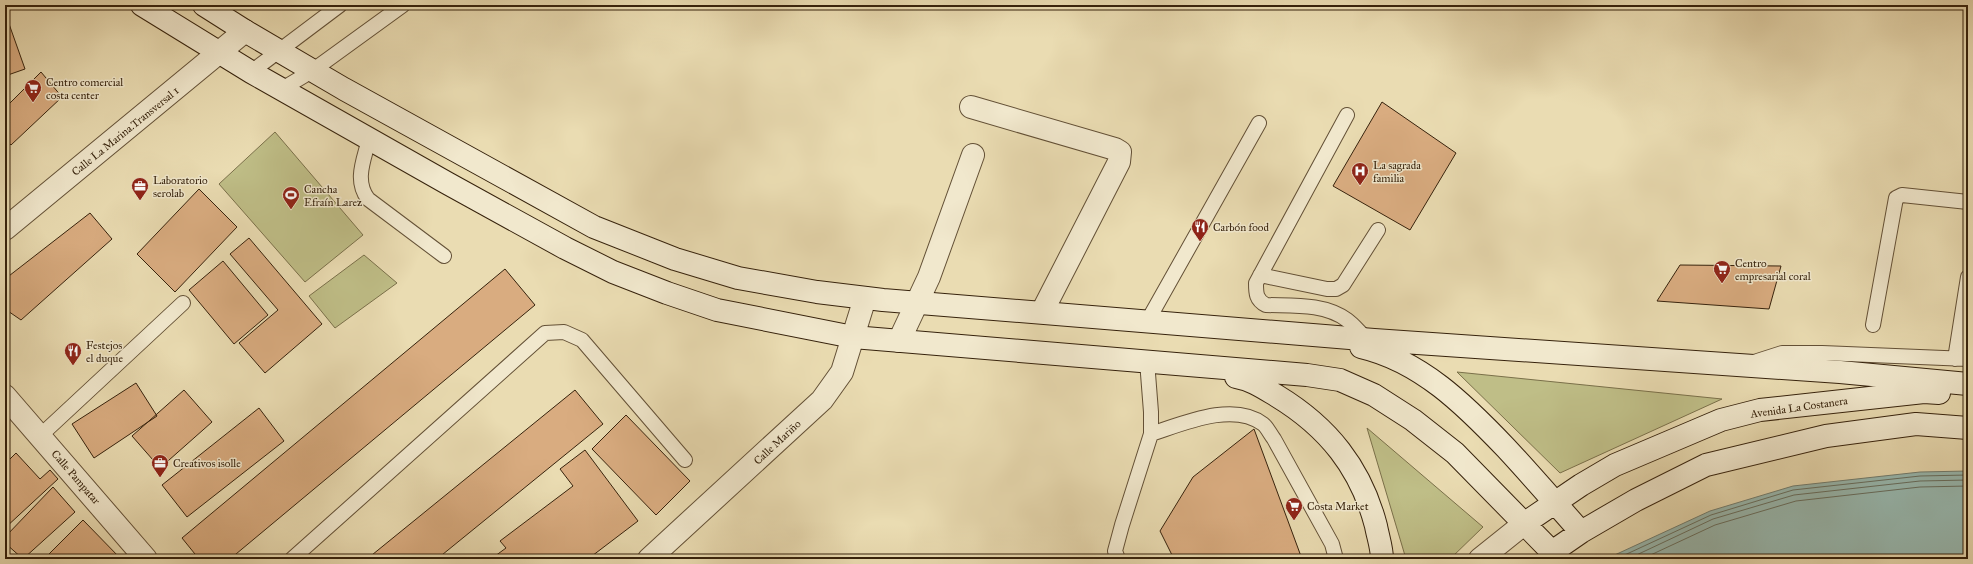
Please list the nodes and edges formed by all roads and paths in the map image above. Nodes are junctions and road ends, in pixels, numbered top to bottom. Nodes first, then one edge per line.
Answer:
1 (142, 5) edge
2 (204, 5) edge
3 (340, 5) edge
4 (403, 5) edge
5 (245, 31) junction
6 (278, 51) junction
7 (220, 53) junction
8 (312, 71) junction
9 (251, 72) junction
10 (282, 89) junction
11 (971, 108) dead end
12 (1347, 115) dead end
13 (1258, 123) dead end
14 (369, 139) junction
15 (973, 155) dead end
16 (1968, 202) edge
17 (5, 229) edge
18 (1378, 230) dead end
19 (444, 256) dead end
20 (1260, 275) junction
21 (1968, 277) edge
22 (865, 298) junction
23 (183, 303) dead end
24 (916, 303) junction
25 (1042, 312) junction
26 (1147, 322) junction
27 (1874, 325) dead end
28 (1297, 333) junction
29 (853, 337) junction
30 (1367, 339) junction
31 (899, 341) junction
32 (1961, 359) edge
33 (1147, 361) junction
34 (1176, 364) junction
35 (1745, 365) junction
36 (1968, 384) edge
37 (1968, 393) edge
38 (5, 396) edge
39 (1968, 428) edge
40 (1151, 434) junction
41 (40, 436) junction
42 (685, 460) dead end
43 (1555, 503) junction
44 (1525, 523) junction
45 (1581, 532) junction
46 (1547, 556) edge
47 (146, 559) edge
48 (292, 559) edge
49 (648, 559) edge
50 (1118, 559) edge
51 (1336, 559) edge
52 (1382, 559) edge
53 (1480, 559) edge

1 - 7 street
2 - 5 street
3 - 6 lane
4 - 8 lane
5 - 6 street
5 - 7 street, Calle La Marina.Transversal 1
6 - 8 street
6 - 9 lane
7 - 9 street
7 - 17 street, Calle La Marina.Transversal 1
8 - 10 lane
8 - 22 street
9 - 10 street
10 - 14 street
11 - 25 street
12 - 20 lane
13 - 26 lane
14 - 19 lane
14 - 29 street
15 - 24 street
16 - 27 lane
18 - 20 lane
20 - 30 lane
21 - 32 lane
22 - 24 street
22 - 29 street, Calle Mariño
23 - 41 lane
24 - 25 street
24 - 31 street
25 - 26 street
26 - 28 street
28 - 30 street
28 - 43 street
29 - 31 street
29 - 49 street, Calle Mariño
30 - 35 street
31 - 33 street
32 - 35 lane
33 - 34 street
33 - 40 lane
34 - 44 street
34 - 52 street
35 - 36 street
37 - 43 street, Avenida La Costanera
38 - 41 street, Calle Pampatar
39 - 45 street
40 - 50 lane
40 - 51 lane
41 - 47 street, Calle Pampatar
42 - 48 lane
43 - 44 street, Avenida La Costanera
43 - 45 street
44 - 46 street
44 - 53 street, Avenida La Costanera
45 - 46 street

